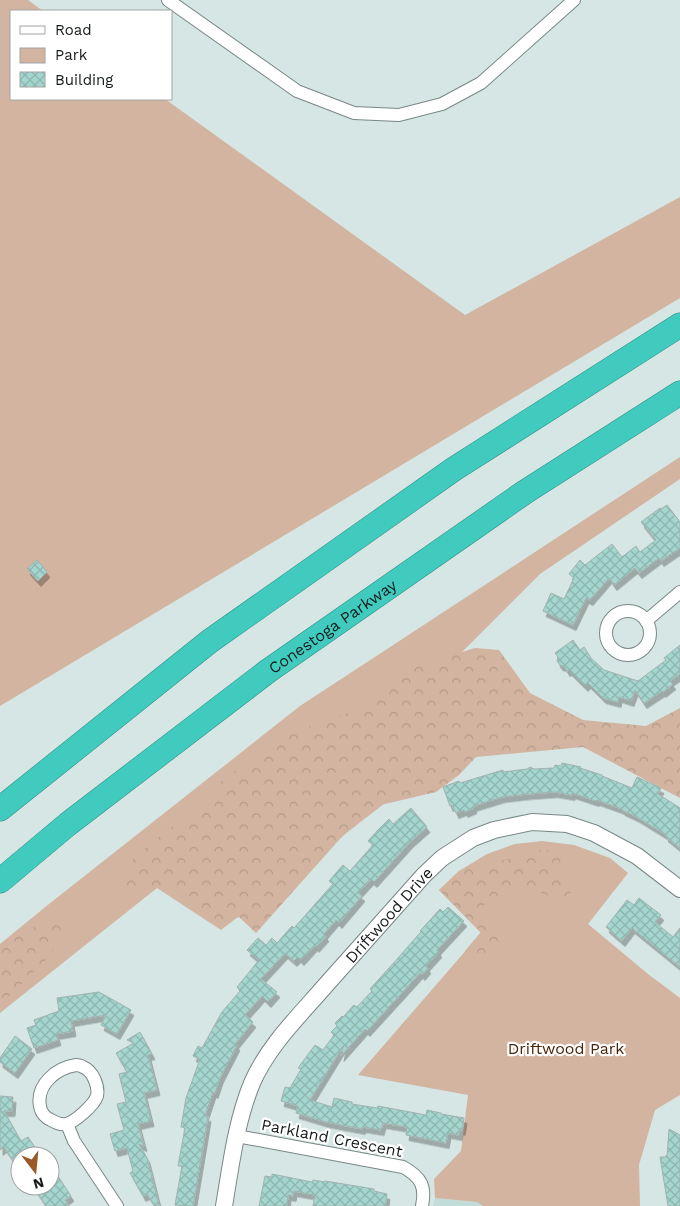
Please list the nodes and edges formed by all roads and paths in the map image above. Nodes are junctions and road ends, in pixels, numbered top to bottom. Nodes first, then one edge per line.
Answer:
1 (168, 0) edge
2 (574, 0) edge
3 (680, 325) edge
4 (680, 393) edge
5 (680, 592) edge
6 (646, 621) dead end
7 (0, 809) edge
8 (0, 881) edge
9 (680, 889) edge
10 (67, 1124) junction
11 (237, 1136) junction
12 (117, 1206) edge
13 (224, 1206) edge
14 (422, 1206) edge

1 - 2 street
3 - 7 highway
4 - 8 highway, Conestoga Parkway
5 - 6 street
9 - 11 street, Driftwood Drive
10 - 10 street
10 - 12 street
11 - 13 street, Driftwood Drive
11 - 14 street, Parkland Crescent

